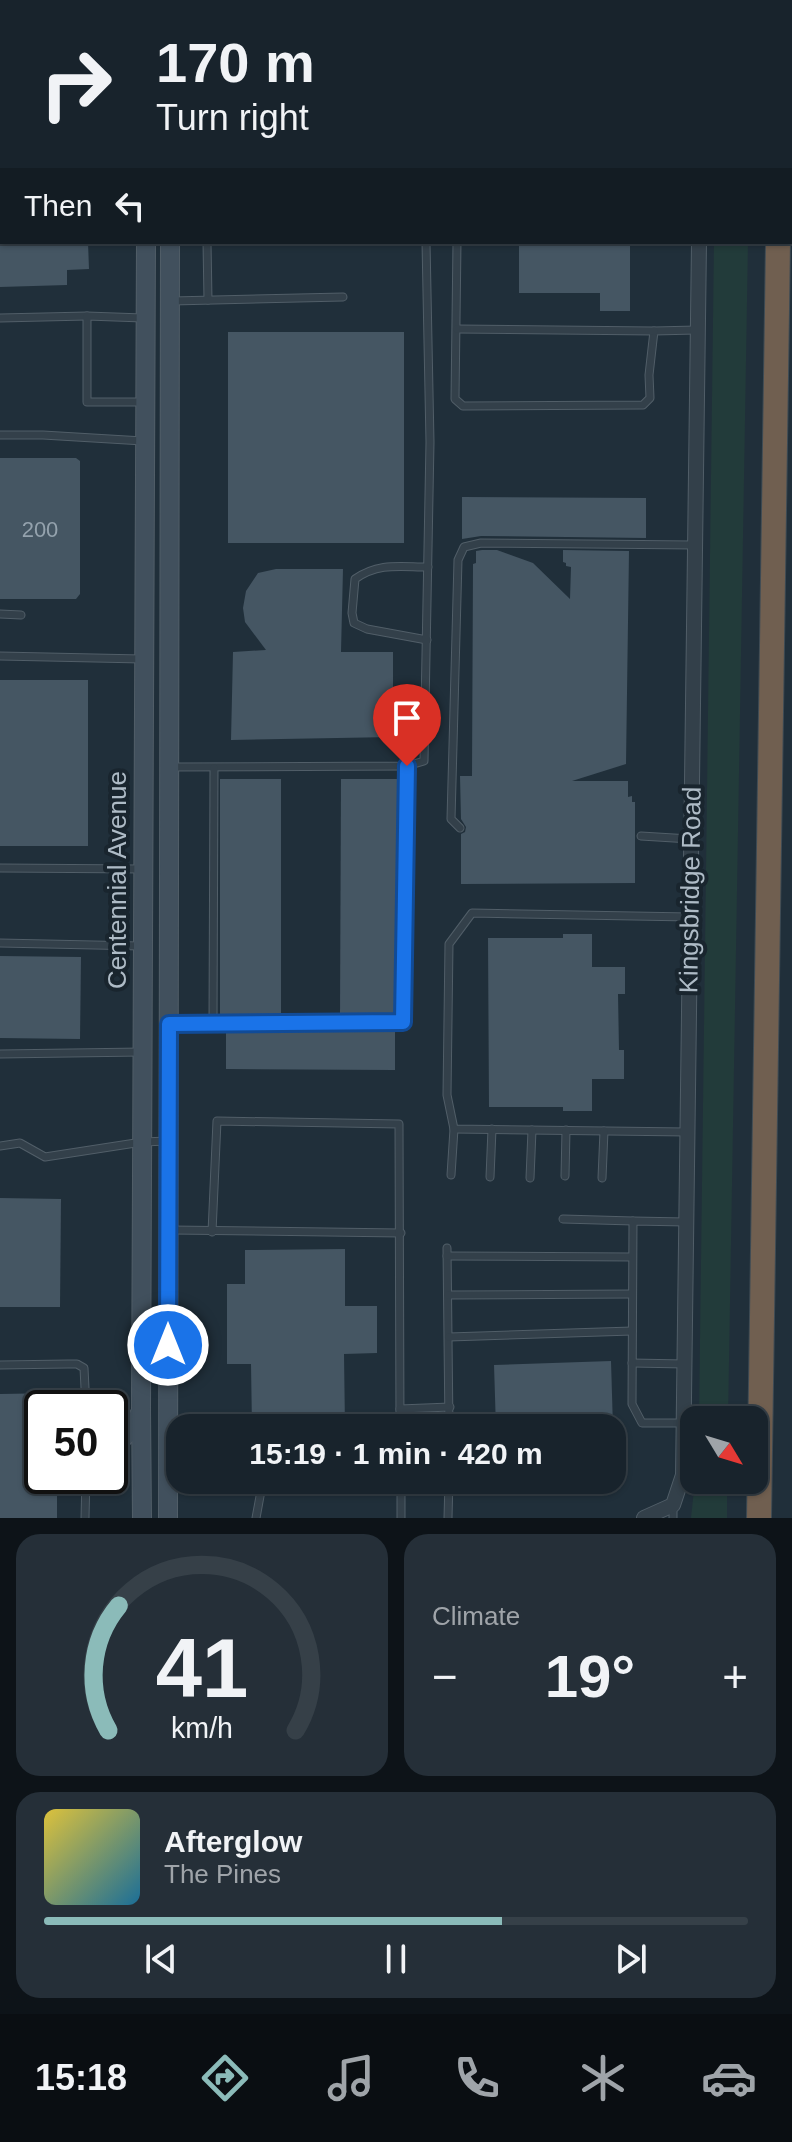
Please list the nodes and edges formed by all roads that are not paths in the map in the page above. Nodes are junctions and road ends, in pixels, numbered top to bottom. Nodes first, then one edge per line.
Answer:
1 (146, 244) edge
2 (170, 244) edge
3 (207, 244) edge
4 (426, 244) edge
5 (457, 244) edge
6 (699, 244) edge
7 (778, 244) edge
8 (343, 297) dead end
9 (208, 300) junction
10 (170, 301) junction
11 (87, 316) junction
12 (0, 318) edge
13 (146, 318) junction
14 (457, 329) junction
15 (696, 330) junction
16 (654, 331) junction
17 (145, 402) junction
18 (0, 435) edge
19 (145, 441) junction
20 (694, 545) junction
21 (428, 567) junction
22 (0, 614) edge
23 (21, 615) dead end
24 (427, 640) junction
25 (0, 656) edge
26 (144, 659) junction
27 (407, 766) junction
28 (169, 767) junction
29 (214, 768) junction
30 (460, 828) dead end
31 (641, 836) dead end
32 (690, 839) junction
33 (0, 868) edge
34 (143, 869) junction
35 (690, 917) junction
36 (0, 943) edge
37 (143, 946) junction
38 (169, 1024) junction
39 (213, 1024) junction
40 (142, 1052) junction
41 (0, 1054) edge
42 (454, 1129) junction
43 (492, 1129) junction
44 (532, 1130) junction
45 (566, 1130) junction
46 (604, 1131) junction
47 (687, 1132) junction
48 (168, 1141) junction
49 (142, 1142) junction
50 (0, 1146) edge
51 (451, 1175) dead end
52 (565, 1176) dead end
53 (490, 1177) dead end
54 (530, 1178) dead end
55 (602, 1178) dead end
56 (563, 1219) dead end
57 (633, 1221) junction
58 (686, 1222) junction
59 (168, 1230) junction
60 (212, 1232) junction
61 (401, 1233) junction
62 (632, 1257) junction
63 (632, 1294) junction
64 (448, 1295) junction
65 (632, 1331) junction
66 (449, 1337) junction
67 (632, 1363) junction
68 (685, 1364) junction
69 (0, 1365) edge
70 (85, 1390) edge
71 (684, 1406) edge
72 (450, 1407) junction
73 (400, 1409) junction
74 (141, 1410) junction
75 (400, 1414) edge
76 (450, 1414) edge
77 (680, 1423) edge
78 (128, 1433) edge
79 (128, 1464) edge
80 (142, 1486) junction
81 (680, 1486) edge
82 (86, 1494) edge
83 (260, 1494) edge
84 (401, 1494) edge
85 (449, 1494) edge
86 (673, 1512) edge
87 (85, 1518) edge
88 (142, 1518) edge
89 (168, 1518) edge
90 (256, 1518) edge
91 (401, 1518) edge
92 (448, 1518) edge
93 (644, 1518) edge
94 (759, 1518) edge

1 - 13 main road, Centennial Avenue
2 - 10 main road, Centennial Avenue
3 - 9 lane
4 - 21 lane
5 - 14 lane
6 - 15 street, Kingsbridge Road
7 - 94 highway
8 - 9 lane
9 - 10 lane
10 - 28 main road, Centennial Avenue
11 - 12 lane
11 - 13 lane
11 - 17 lane
13 - 17 main road, Centennial Avenue
14 - 16 lane
14 - 16 lane
15 - 16 lane
15 - 20 street, Kingsbridge Road
17 - 19 main road, Centennial Avenue
18 - 19 lane
19 - 26 main road, Centennial Avenue
20 - 30 lane
20 - 32 street, Kingsbridge Road
21 - 24 lane
21 - 24 lane
22 - 23 lane
24 - 27 lane
25 - 26 lane
26 - 34 main road, Centennial Avenue
27 - 29 lane
27 - 39 lane
28 - 29 lane
28 - 38 main road, Centennial Avenue
29 - 39 lane
31 - 32 lane
32 - 35 street, Kingsbridge Road
33 - 34 lane
34 - 37 main road, Centennial Avenue
35 - 42 lane
35 - 47 street, Kingsbridge Road
36 - 37 lane
37 - 40 main road, Centennial Avenue
38 - 39 lane
38 - 48 main road, Centennial Avenue
40 - 41 lane
40 - 49 main road, Centennial Avenue
42 - 43 lane
42 - 51 lane
43 - 44 lane
43 - 53 lane
44 - 45 lane
44 - 54 lane
45 - 46 lane
45 - 52 lane
46 - 47 lane
46 - 55 lane
47 - 58 street, Kingsbridge Road
48 - 49 lane
48 - 59 main road, Centennial Avenue
49 - 50 lane
49 - 74 main road, Centennial Avenue
56 - 57 lane
57 - 58 lane
57 - 62 lane
58 - 68 street, Kingsbridge Road
59 - 60 lane
59 - 89 main road, Centennial Avenue
60 - 61 lane
60 - 61 lane
61 - 73 lane
62 - 63 lane
62 - 64 lane
63 - 64 lane
63 - 65 lane
64 - 66 lane
65 - 66 lane
65 - 67 lane
66 - 72 lane
67 - 68 lane
67 - 77 lane
68 - 71 street, Kingsbridge Road
69 - 70 lane
72 - 73 lane
72 - 76 lane
73 - 75 lane
74 - 78 main road
74 - 80 main road, Centennial Avenue
79 - 80 main road
80 - 88 main road, Centennial Avenue
81 - 86 street, Kingsbridge Road
82 - 87 lane
83 - 90 lane
84 - 91 lane
85 - 92 lane
86 - 93 street, Kingsbridge Road

